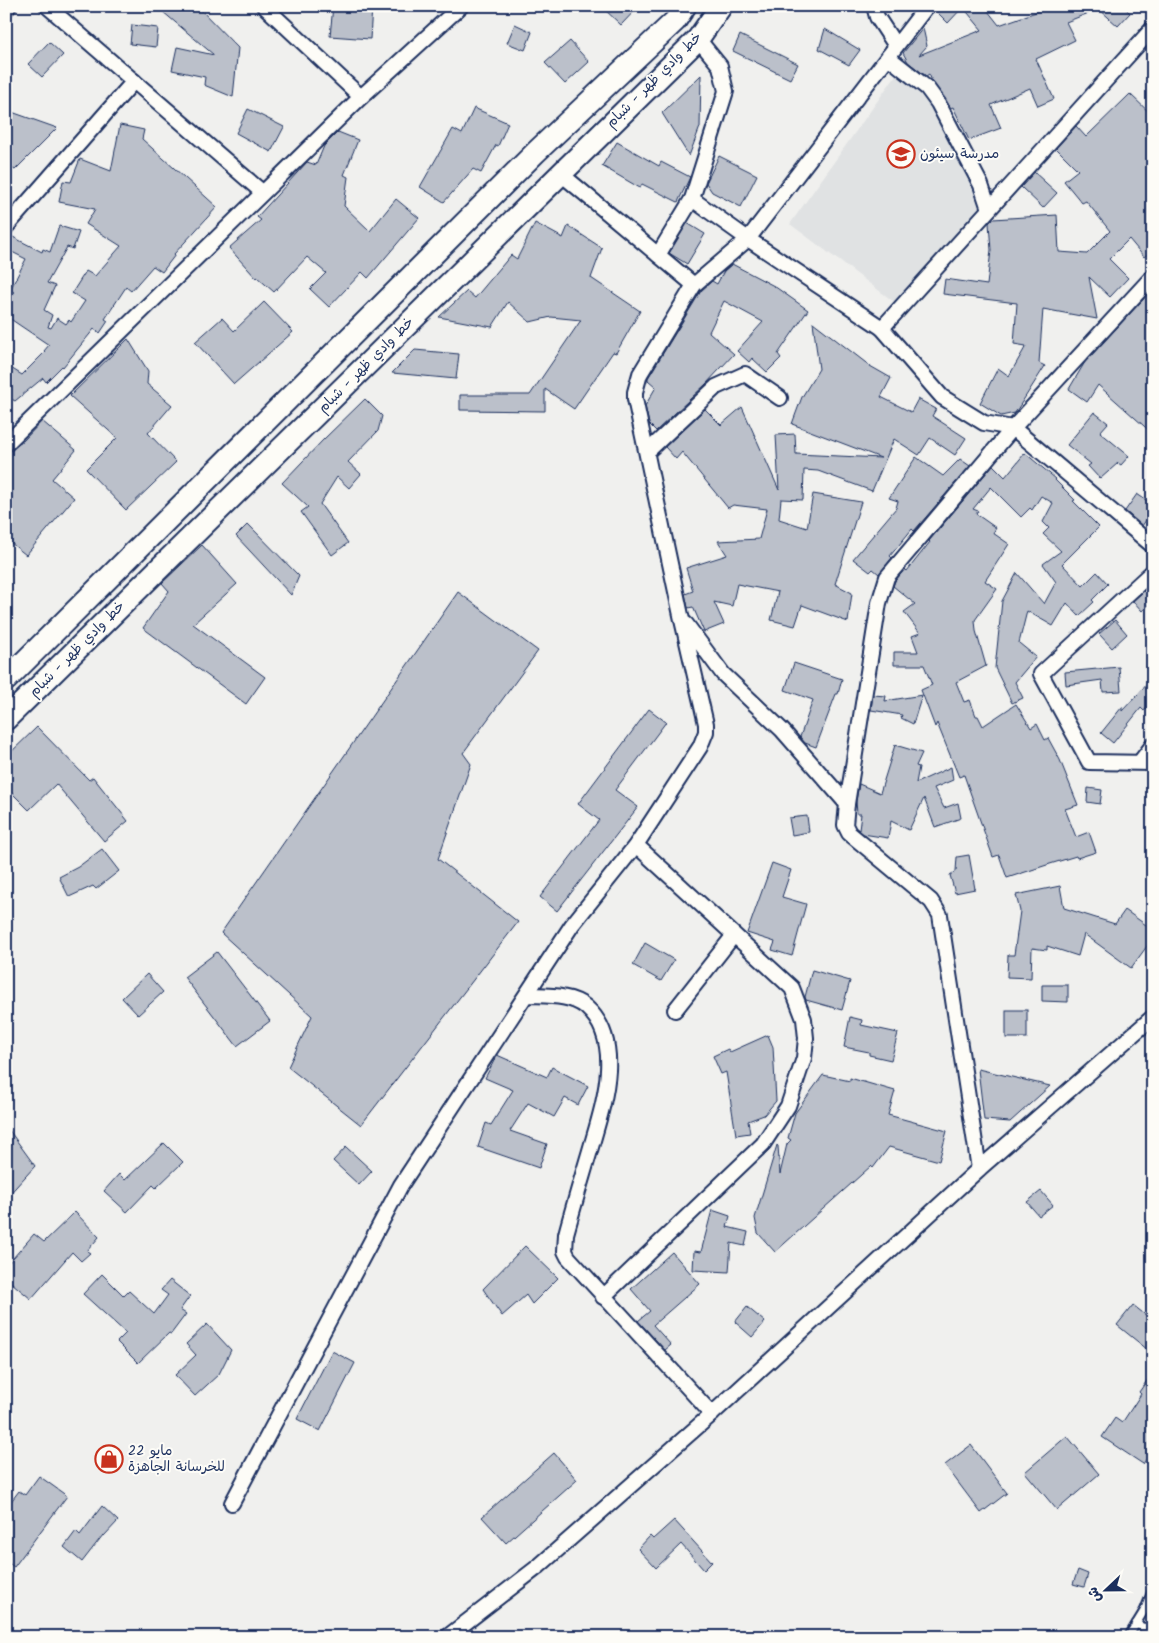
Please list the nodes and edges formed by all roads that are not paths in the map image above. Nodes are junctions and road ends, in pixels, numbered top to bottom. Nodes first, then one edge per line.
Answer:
1 (9, 6) edge
2 (47, 6) edge
3 (264, 6) edge
4 (685, 6) edge
5 (721, 6) edge
6 (874, 6) edge
7 (927, 6) edge
8 (457, 8) edge
9 (6, 9) edge
10 (1153, 28) edge
11 (698, 39) junction
12 (892, 52) junction
13 (134, 81) junction
14 (361, 96) junction
15 (560, 173) junction
16 (262, 192) junction
17 (692, 199) junction
18 (989, 209) junction
19 (6, 228) edge
20 (748, 239) junction
21 (658, 255) junction
22 (1153, 276) edge
23 (694, 285) junction
24 (882, 328) junction
25 (780, 398) dead end
26 (1013, 428) junction
27 (6, 444) edge
28 (647, 452) junction
29 (1153, 546) edge
30 (1153, 571) edge
31 (682, 620) junction
32 (6, 680) edge
33 (6, 719) edge
34 (1153, 745) edge
35 (1146, 762) edge
36 (847, 804) junction
37 (636, 845) junction
38 (734, 935) junction
39 (527, 995) junction
40 (675, 1010) dead end
41 (1153, 1017) edge
42 (979, 1169) junction
43 (603, 1296) junction
44 (712, 1414) junction
45 (232, 1503) dead end
46 (1153, 1589) edge
47 (1136, 1624) junction
48 (1153, 1628) edge
49 (447, 1637) edge
50 (1128, 1637) edge

1 - 9 street
2 - 13 street
3 - 14 street
4 - 32 main road, خط وادي ظهر - شبام
5 - 11 main road, خط وادي ظهر - شبام
6 - 12 street
7 - 12 street
8 - 14 street
10 - 18 street
11 - 15 main road, خط وادي ظهر - شبام
11 - 17 street
12 - 18 street
12 - 20 street
13 - 16 street
13 - 19 street
14 - 16 street
15 - 21 street
15 - 33 main road, خط وادي ظهر - شبام
16 - 27 street
17 - 20 street
17 - 21 street
18 - 24 street
20 - 23 street
20 - 24 street
21 - 23 street
22 - 26 street
23 - 28 street
24 - 26 street
25 - 28 street
26 - 29 street
26 - 36 street
28 - 31 street
30 - 35 street
31 - 36 street
31 - 37 street
34 - 35 street
36 - 42 street
37 - 38 street
37 - 39 street
38 - 40 street
38 - 43 street
39 - 43 street
39 - 45 street
41 - 42 street
42 - 44 street
43 - 44 street
44 - 49 street
46 - 47 lane
47 - 48 lane
47 - 50 lane

